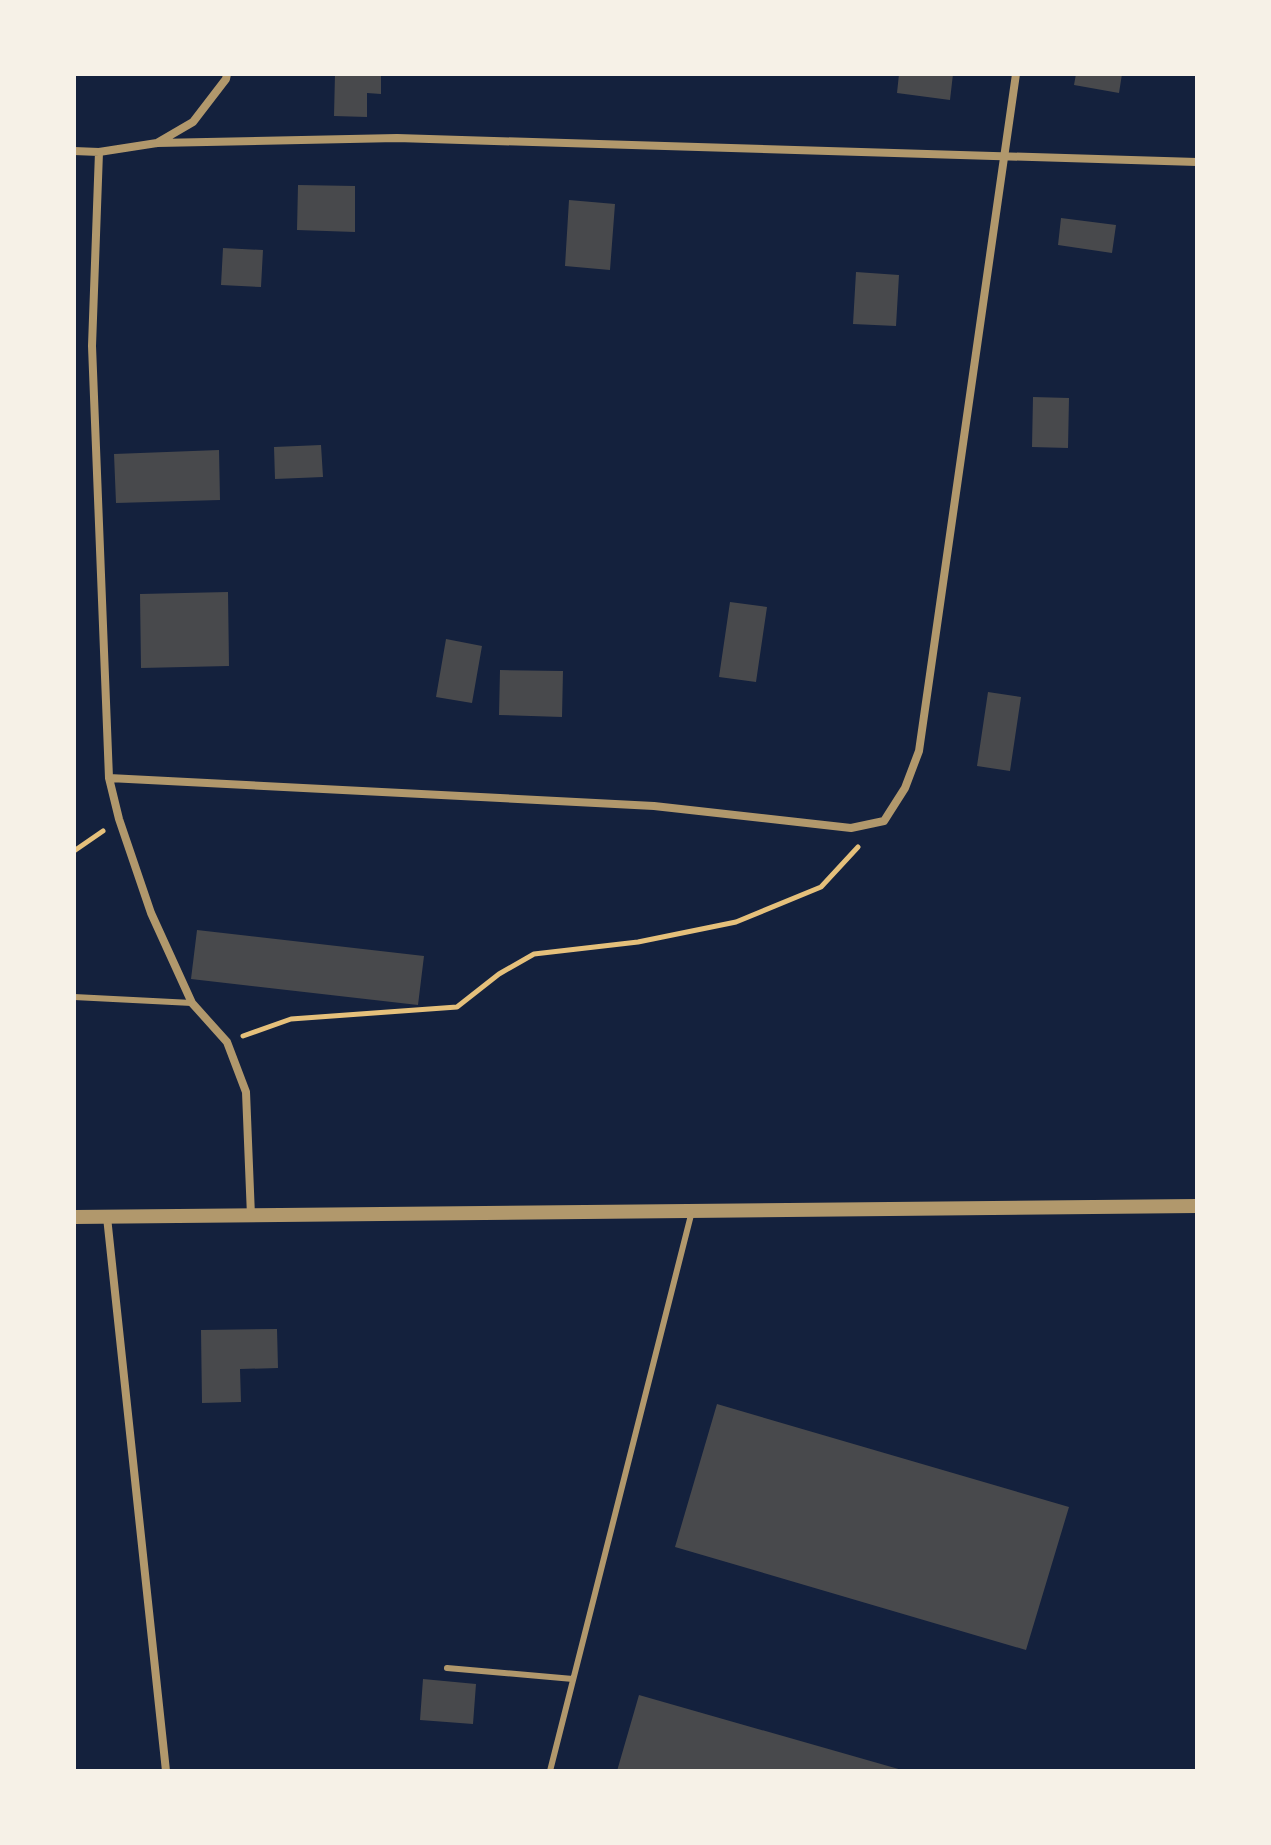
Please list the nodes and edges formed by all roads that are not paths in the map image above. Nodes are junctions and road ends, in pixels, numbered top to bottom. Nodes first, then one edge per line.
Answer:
1 (227, 74) edge
2 (1016, 74) edge
3 (157, 143) junction
4 (74, 151) edge
5 (99, 152) junction
6 (1004, 159) junction
7 (1197, 162) edge
8 (109, 778) junction
9 (74, 997) edge
10 (192, 1003) junction
11 (1197, 1206) edge
12 (692, 1211) junction
13 (251, 1216) junction
14 (74, 1217) edge
15 (107, 1217) junction
16 (447, 1668) dead end
17 (573, 1679) junction
18 (166, 1771) edge
19 (550, 1771) edge

1 - 3 street
2 - 6 street
3 - 5 street
3 - 6 street
4 - 5 street
5 - 8 street
6 - 7 street
6 - 8 street
8 - 10 street
9 - 10 lane
10 - 13 street
11 - 12 street
12 - 13 street
12 - 17 lane
13 - 15 street
14 - 15 street
15 - 18 street
16 - 17 lane
17 - 19 lane

